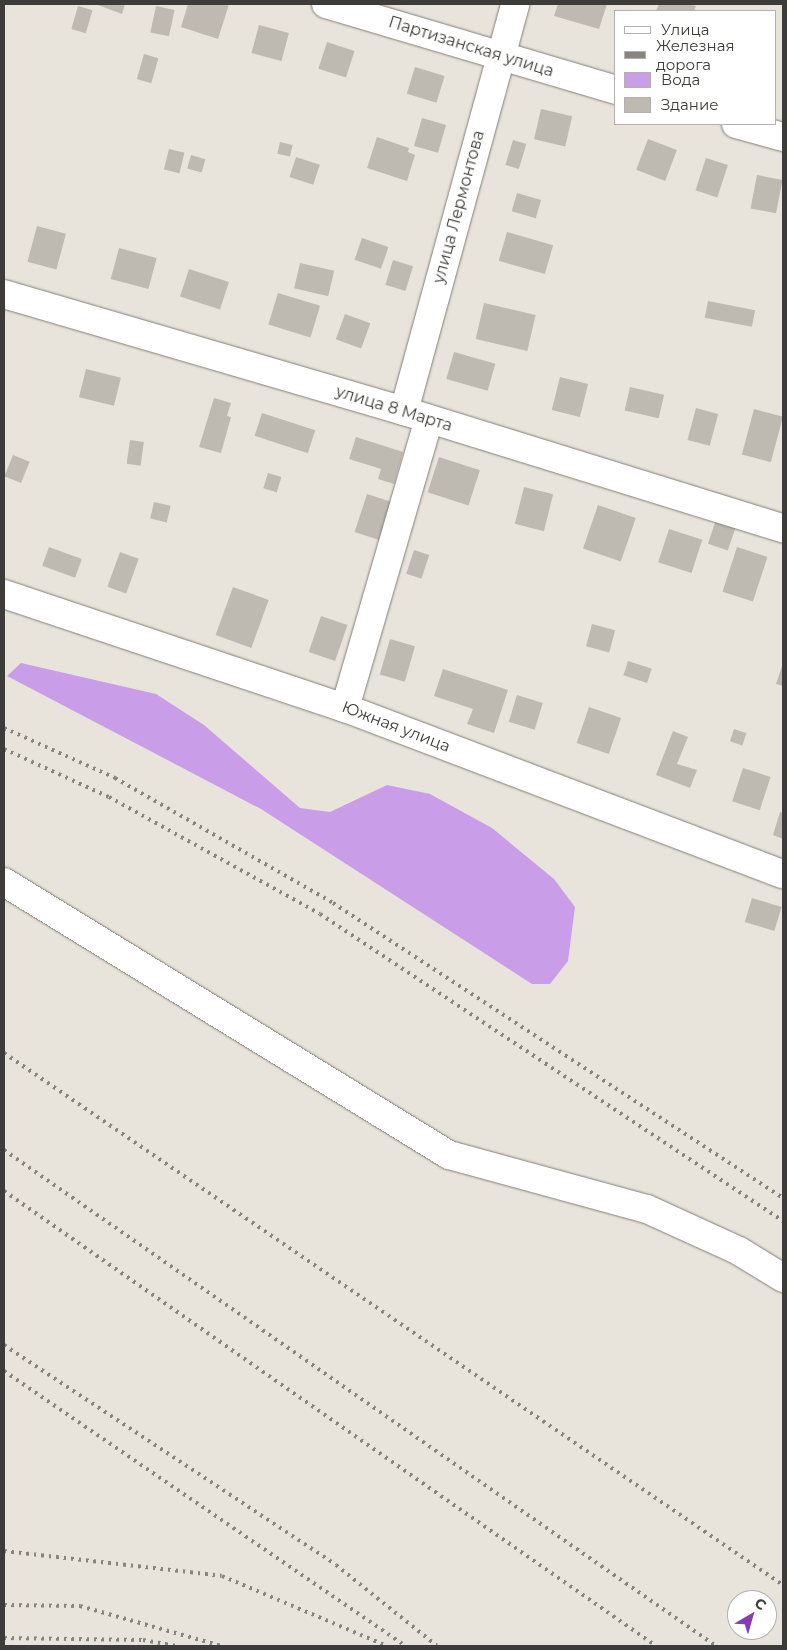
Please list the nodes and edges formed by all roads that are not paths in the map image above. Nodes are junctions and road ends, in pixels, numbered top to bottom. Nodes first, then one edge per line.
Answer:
1 (326, 4) edge
2 (515, 4) edge
3 (500, 57) junction
4 (614, 89) edge
5 (740, 125) edge
6 (783, 137) edge
7 (4, 294) edge
8 (404, 411) junction
9 (429, 419) junction
10 (783, 528) edge
11 (4, 594) edge
12 (345, 708) junction
13 (783, 874) edge
14 (4, 882) edge
15 (783, 1278) edge

1 - 3 street, Партизанская улица
2 - 3 street, улица Лермонтова
3 - 4 street, Партизанская улица
3 - 8 street, улица Лермонтова
5 - 6 street
7 - 8 street, улица 8 Марта
8 - 9 street, улица 8 Марта
9 - 10 street, улица 8 Марта
9 - 12 street
11 - 12 street, Южная улица
12 - 13 street, Южная улица
14 - 15 street

